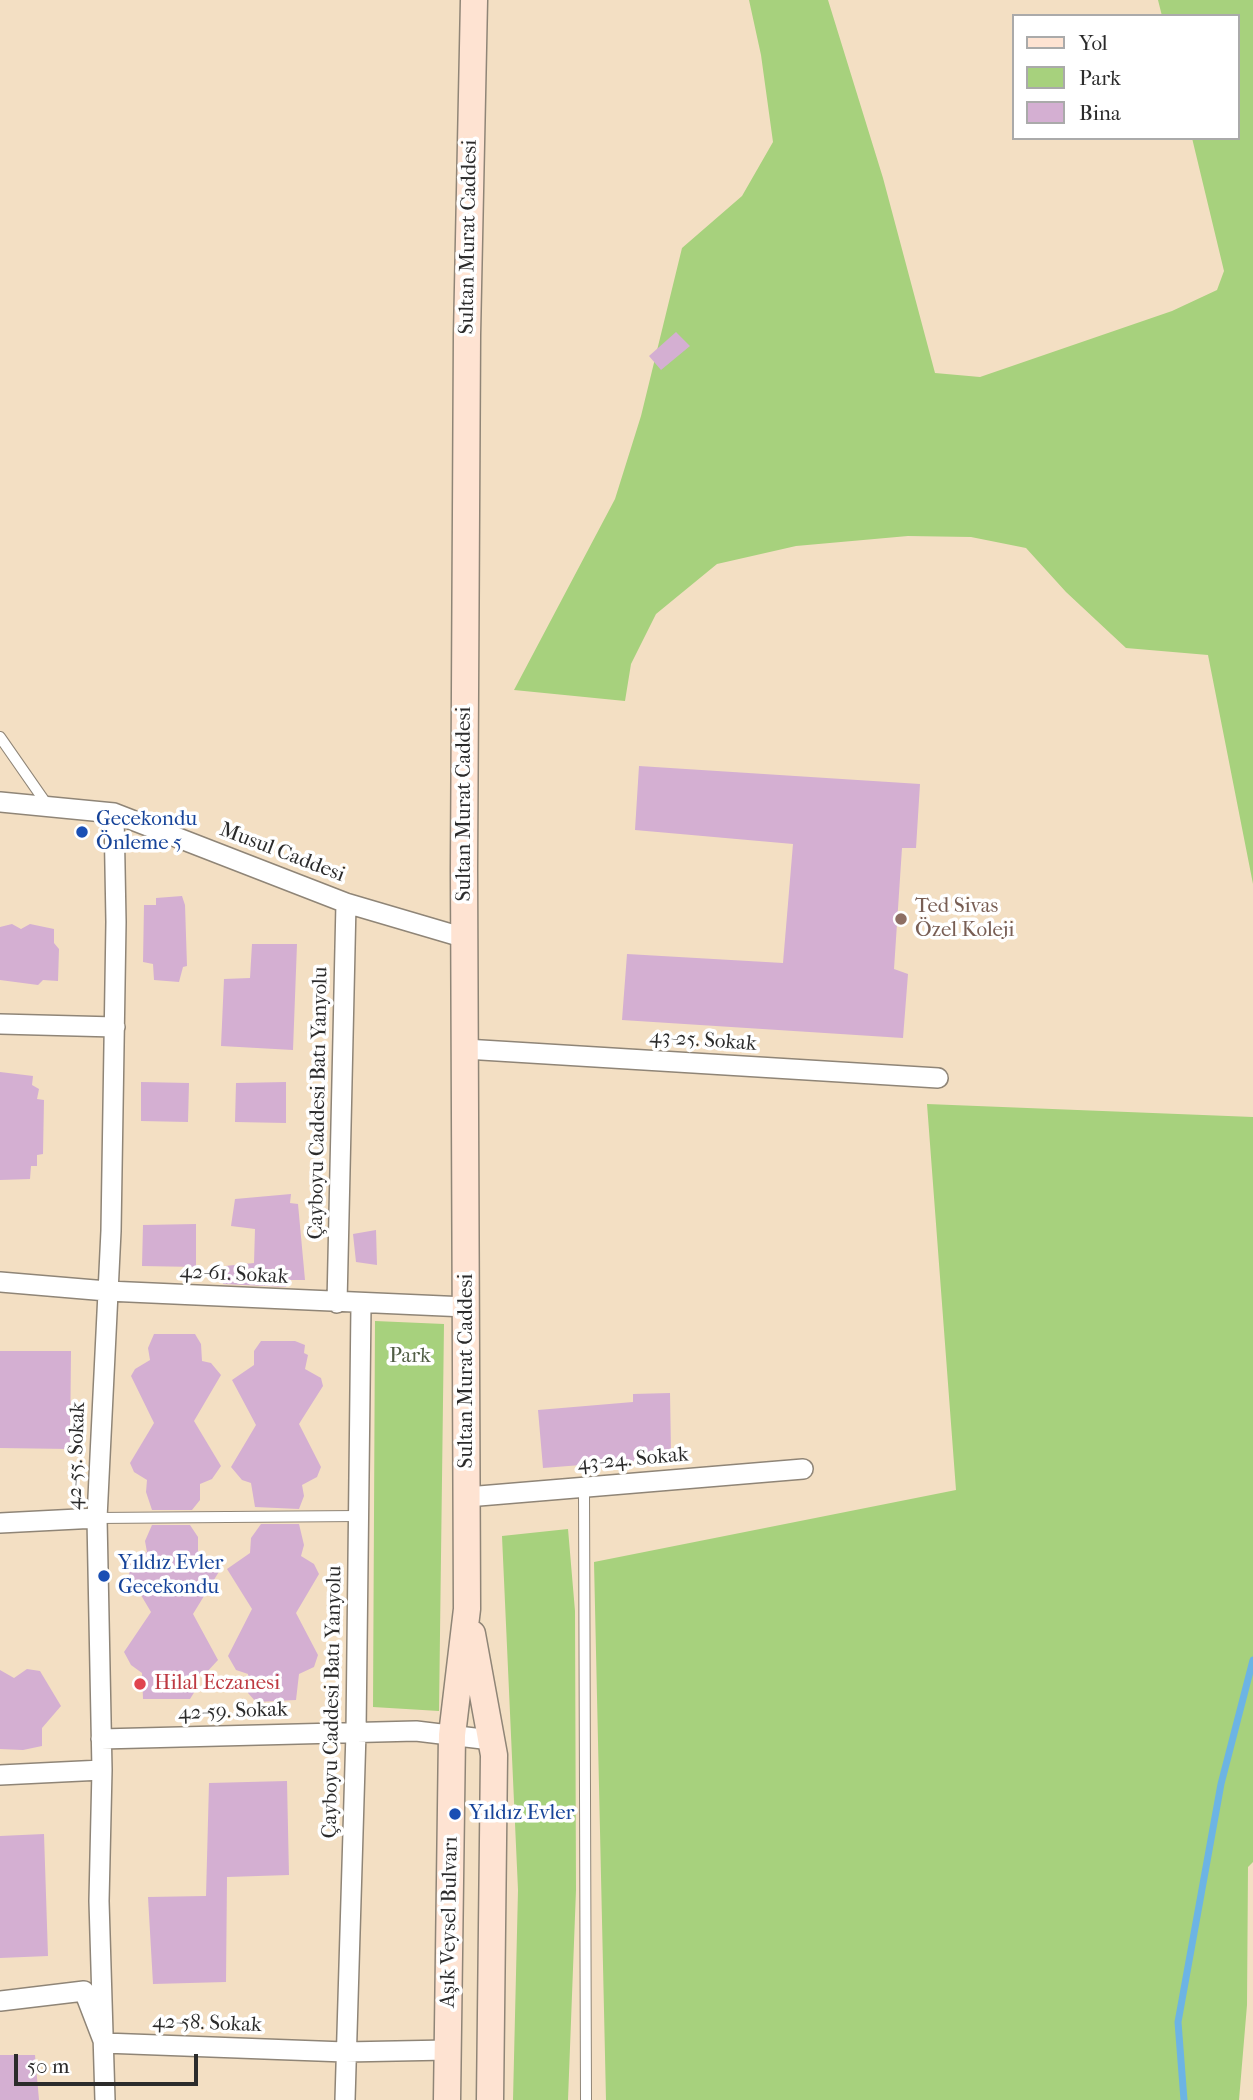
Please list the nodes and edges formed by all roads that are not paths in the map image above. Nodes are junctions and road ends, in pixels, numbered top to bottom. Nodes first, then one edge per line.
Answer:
1 (474, 0) edge
2 (0, 737) edge
3 (0, 802) edge
4 (48, 807) junction
5 (114, 813) junction
6 (346, 903) junction
7 (465, 938) junction
8 (0, 1024) edge
9 (115, 1027) junction
10 (465, 1048) junction
11 (938, 1078) dead end
12 (0, 1282) edge
13 (107, 1291) junction
14 (337, 1303) junction
15 (361, 1305) junction
16 (466, 1307) junction
17 (803, 1469) dead end
18 (584, 1488) junction
19 (467, 1497) junction
20 (359, 1517) junction
21 (97, 1518) junction
22 (0, 1523) edge
23 (467, 1609) junction
24 (356, 1732) junction
25 (452, 1735) junction
26 (102, 1739) junction
27 (491, 1740) junction
28 (102, 1770) junction
29 (0, 1775) edge
30 (0, 2001) edge
31 (104, 2043) junction
32 (448, 2050) junction
33 (345, 2052) junction
34 (105, 2100) edge
35 (345, 2100) edge
36 (447, 2100) edge
37 (490, 2100) edge
38 (586, 2100) edge

1 - 7 street, Sultan Murat Caddesi
2 - 4 lane
3 - 4 street, Musul Caddesi
4 - 5 street, Musul Caddesi
5 - 6 street, Musul Caddesi
5 - 9 street, 42-55. Sokak
6 - 7 street, Musul Caddesi
6 - 14 street, Çayboyu Caddesi Batı Yanyolu
7 - 10 street, Sultan Murat Caddesi
8 - 9 street
9 - 13 street, 42-55. Sokak
10 - 11 street, 43-25. Sokak
10 - 16 street, Sultan Murat Caddesi
12 - 13 street, 42-61. Sokak
13 - 14 street, 42-61. Sokak
13 - 21 street, 42-55. Sokak
14 - 15 street, 42-61. Sokak
15 - 16 street, 42-61. Sokak
15 - 20 street, Çayboyu Caddesi Batı Yanyolu
16 - 19 street, Sultan Murat Caddesi
17 - 18 street, 43-24. Sokak
18 - 19 street, 43-24. Sokak
18 - 38 lane
19 - 23 street, Sultan Murat Caddesi
20 - 21 lane
20 - 24 street, Çayboyu Caddesi Batı Yanyolu
21 - 22 street
21 - 26 street, 42-55. Sokak
23 - 25 street, Aşık Veysel Bulvarı
23 - 27 street, Aşık Veysel Bulvarı
24 - 25 street, 42-59. Sokak
24 - 26 street, 42-59. Sokak
24 - 33 street, Çayboyu Caddesi Batı Yanyolu
25 - 27 street, 42-59. Sokak
25 - 32 street, Aşık Veysel Bulvarı
26 - 28 street, 42-55. Sokak
27 - 37 street, Aşık Veysel Bulvarı
28 - 29 street
28 - 31 street, 42-55. Sokak
30 - 31 street
31 - 33 street, 42-58. Sokak
31 - 34 street, 42-55. Sokak
32 - 33 street, 42-58. Sokak
32 - 36 street, Aşık Veysel Bulvarı
33 - 35 street, Çayboyu Caddesi Batı Yanyolu

